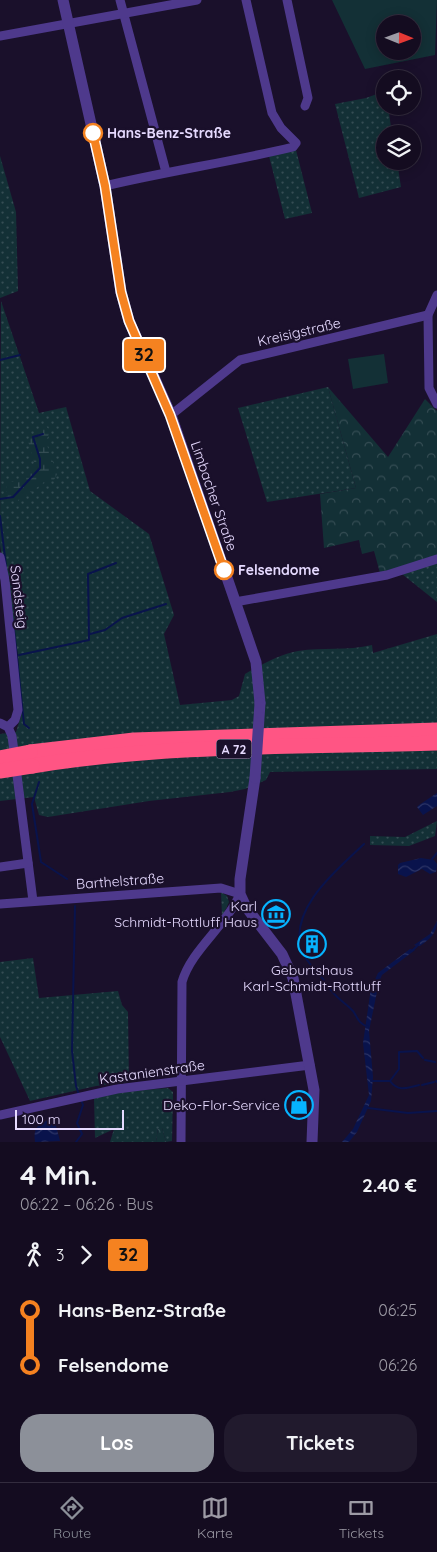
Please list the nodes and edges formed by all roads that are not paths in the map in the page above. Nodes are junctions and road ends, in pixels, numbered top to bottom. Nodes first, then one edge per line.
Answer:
1 (63, 0) edge
2 (120, 0) edge
3 (197, 0) edge
4 (246, 0) edge
5 (287, 0) edge
6 (123, 12) junction
7 (68, 22) junction
8 (0, 36) edge
9 (305, 106) dead end
10 (166, 172) junction
11 (105, 186) junction
12 (437, 295) edge
13 (428, 315) junction
14 (437, 404) edge
15 (170, 415) junction
16 (0, 557) edge
17 (437, 559) edge
18 (234, 602) junction
19 (4, 725) edge
20 (437, 730) edge
21 (437, 743) edge
22 (0, 758) edge
23 (31, 759) junction
24 (0, 771) edge
25 (28, 863) junction
26 (0, 867) edge
27 (240, 894) junction
28 (33, 901) junction
29 (0, 904) edge
30 (310, 1065) junction
31 (181, 1082) junction
32 (0, 1115) edge
33 (181, 1142) edge
34 (312, 1142) edge

1 - 7 street, Limbacher Straße
2 - 6 street
3 - 6 street
4 - 10 street
5 - 9 street
6 - 7 street
6 - 10 street
7 - 8 street
7 - 11 street, Limbacher Straße
10 - 11 street
11 - 15 street, Limbacher Straße
12 - 13 street
13 - 14 street
13 - 15 street, Kreisigstraße
15 - 18 street, Limbacher Straße
16 - 19 street, Sandsteig
17 - 18 street
18 - 27 street, Limbacher Straße, bridge
19 - 25 street
20 - 23 highway, A 72
21 - 23 highway, A 72
22 - 23 highway, A 72, bridge
23 - 24 highway, A 72, bridge
25 - 26 street
25 - 28 street
27 - 28 street, Barthelstraße
27 - 30 street
27 - 31 street
28 - 29 street, Barthelstraße
30 - 31 street, Kastanienstraße
30 - 34 street
31 - 32 street, Kastanienstraße
31 - 33 street

